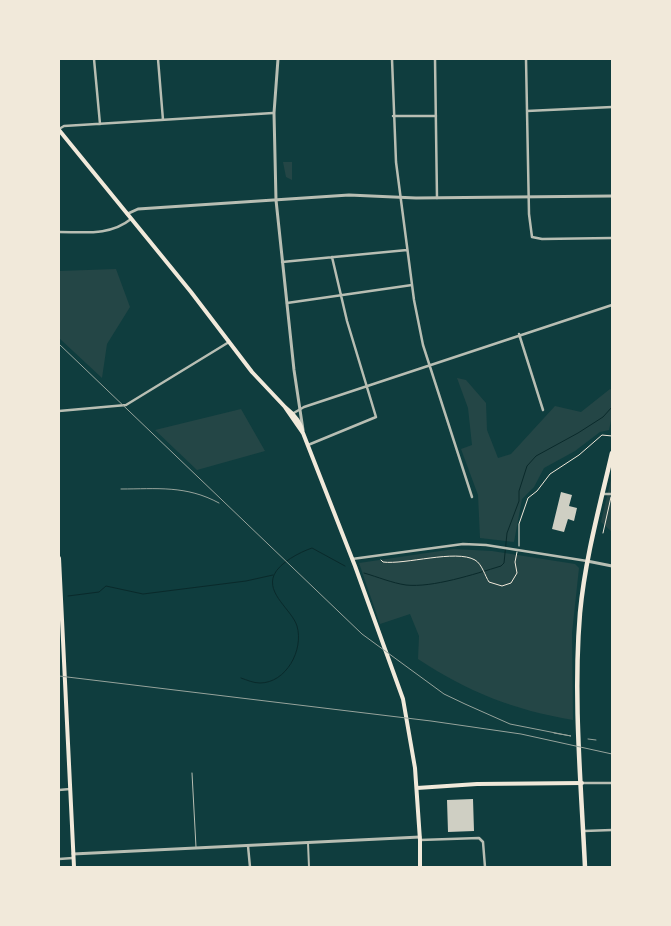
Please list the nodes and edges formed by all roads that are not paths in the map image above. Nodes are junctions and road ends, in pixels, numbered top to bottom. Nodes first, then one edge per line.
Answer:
1 (94, 59) edge
2 (158, 59) edge
3 (278, 59) edge
4 (392, 59) edge
5 (435, 59) edge
6 (526, 59) edge
7 (612, 107) edge
8 (527, 111) junction
9 (274, 114) junction
10 (394, 116) junction
11 (436, 116) junction
12 (163, 120) junction
13 (100, 124) junction
14 (59, 130) edge
15 (612, 196) edge
16 (400, 197) junction
17 (437, 198) junction
18 (529, 198) junction
19 (276, 200) junction
20 (127, 214) junction
21 (131, 219) junction
22 (59, 232) edge
23 (612, 238) edge
24 (407, 250) junction
25 (332, 257) junction
26 (282, 262) junction
27 (412, 285) junction
28 (340, 296) junction
29 (287, 303) junction
30 (612, 305) edge
31 (519, 334) junction
32 (230, 342) junction
33 (431, 366) junction
34 (368, 387) junction
35 (300, 409) junction
36 (543, 410) dead end
37 (59, 411) edge
38 (291, 415) junction
39 (303, 433) junction
40 (308, 445) junction
41 (612, 453) edge
42 (602, 494) junction
43 (612, 494) edge
44 (472, 497) dead end
45 (59, 558) edge
46 (352, 559) junction
47 (588, 561) junction
48 (612, 566) edge
49 (192, 773) dead end
50 (582, 783) junction
51 (612, 783) edge
52 (417, 788) junction
53 (70, 789) junction
54 (59, 790) edge
55 (612, 830) edge
56 (583, 831) junction
57 (420, 838) junction
58 (308, 843) junction
59 (248, 846) junction
60 (196, 848) junction
61 (73, 856) junction
62 (59, 859) edge
63 (74, 867) edge
64 (250, 867) edge
65 (309, 867) edge
66 (420, 867) edge
67 (485, 867) edge
68 (585, 867) edge

1 - 13 street
2 - 12 street
3 - 9 street
4 - 10 street
5 - 11 street
6 - 8 street
7 - 8 street
8 - 18 street
9 - 12 street
9 - 19 street
10 - 11 street
10 - 16 street
11 - 17 street
12 - 13 street
13 - 14 street
14 - 20 main road
15 - 18 street
16 - 17 street
16 - 19 street
16 - 24 street
17 - 18 street
18 - 23 street
19 - 20 street
19 - 26 street
20 - 21 main road
21 - 22 street
21 - 32 main road
24 - 25 street
24 - 27 street
25 - 26 street
25 - 28 street
26 - 29 street
27 - 28 street
27 - 33 street
28 - 29 street
28 - 34 street
29 - 35 street
30 - 31 street
31 - 33 street
31 - 36 street
32 - 37 street
32 - 38 main road
33 - 34 street
33 - 44 street
34 - 35 street
34 - 40 street
35 - 38 street
35 - 39 street
38 - 39 main road
39 - 40 main road
40 - 46 main road
41 - 42 main road
42 - 43 street
42 - 47 main road
45 - 53 main road
46 - 47 street
46 - 52 main road
47 - 48 street
47 - 50 main road
49 - 60 lane
50 - 51 street
50 - 52 main road
50 - 56 main road
52 - 57 main road
53 - 54 street
53 - 61 main road
55 - 56 street
56 - 68 main road
57 - 58 street
57 - 66 main road
57 - 67 street
58 - 59 street
58 - 65 street
59 - 60 street
59 - 64 street
60 - 61 street
61 - 62 street
61 - 63 main road

